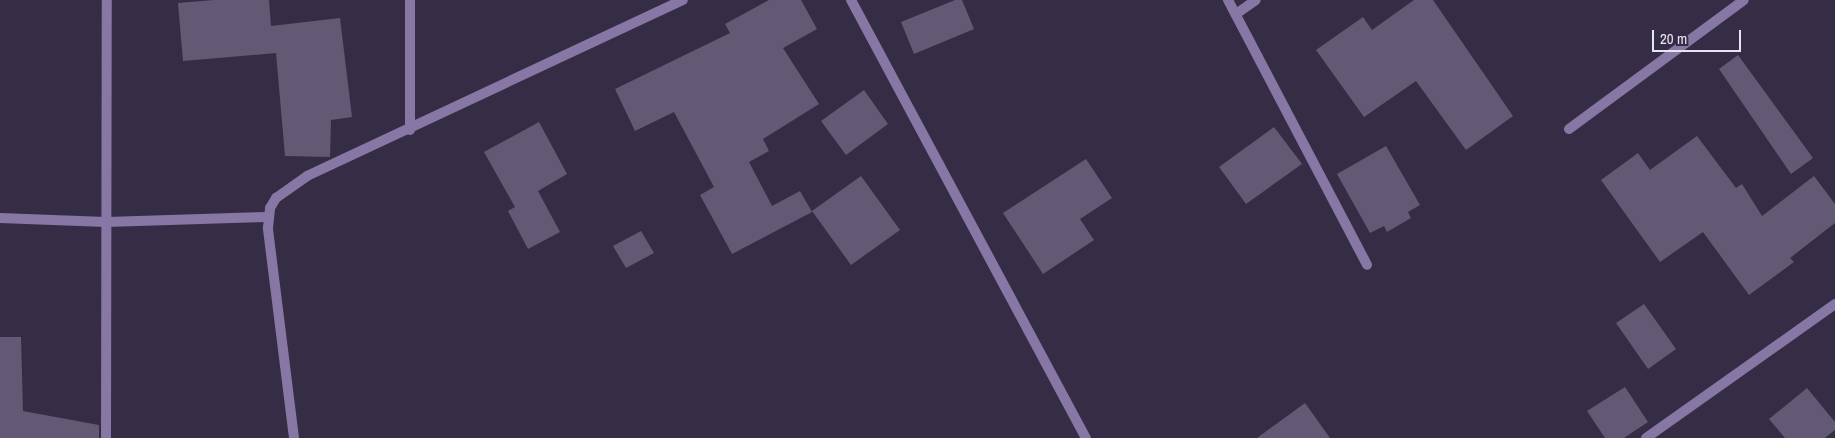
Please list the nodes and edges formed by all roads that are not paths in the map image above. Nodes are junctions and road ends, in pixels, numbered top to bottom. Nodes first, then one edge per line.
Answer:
1 (107, 0) edge
2 (410, 0) edge
3 (683, 0) edge
4 (851, 0) edge
5 (1228, 0) edge
6 (1256, 0) edge
7 (1744, 0) edge
8 (1236, 14) junction
9 (1569, 128) dead end
10 (410, 130) junction
11 (269, 217) junction
12 (0, 218) edge
13 (106, 222) junction
14 (1367, 265) dead end
15 (1835, 304) edge
16 (106, 438) edge
17 (294, 438) edge
18 (1086, 438) edge
19 (1646, 438) edge

1 - 13 street
2 - 10 street
3 - 10 street
4 - 18 street
5 - 8 street
6 - 8 street
7 - 9 street
8 - 14 street
10 - 11 street
11 - 13 street
11 - 17 street
12 - 13 street
13 - 16 street
15 - 19 street

